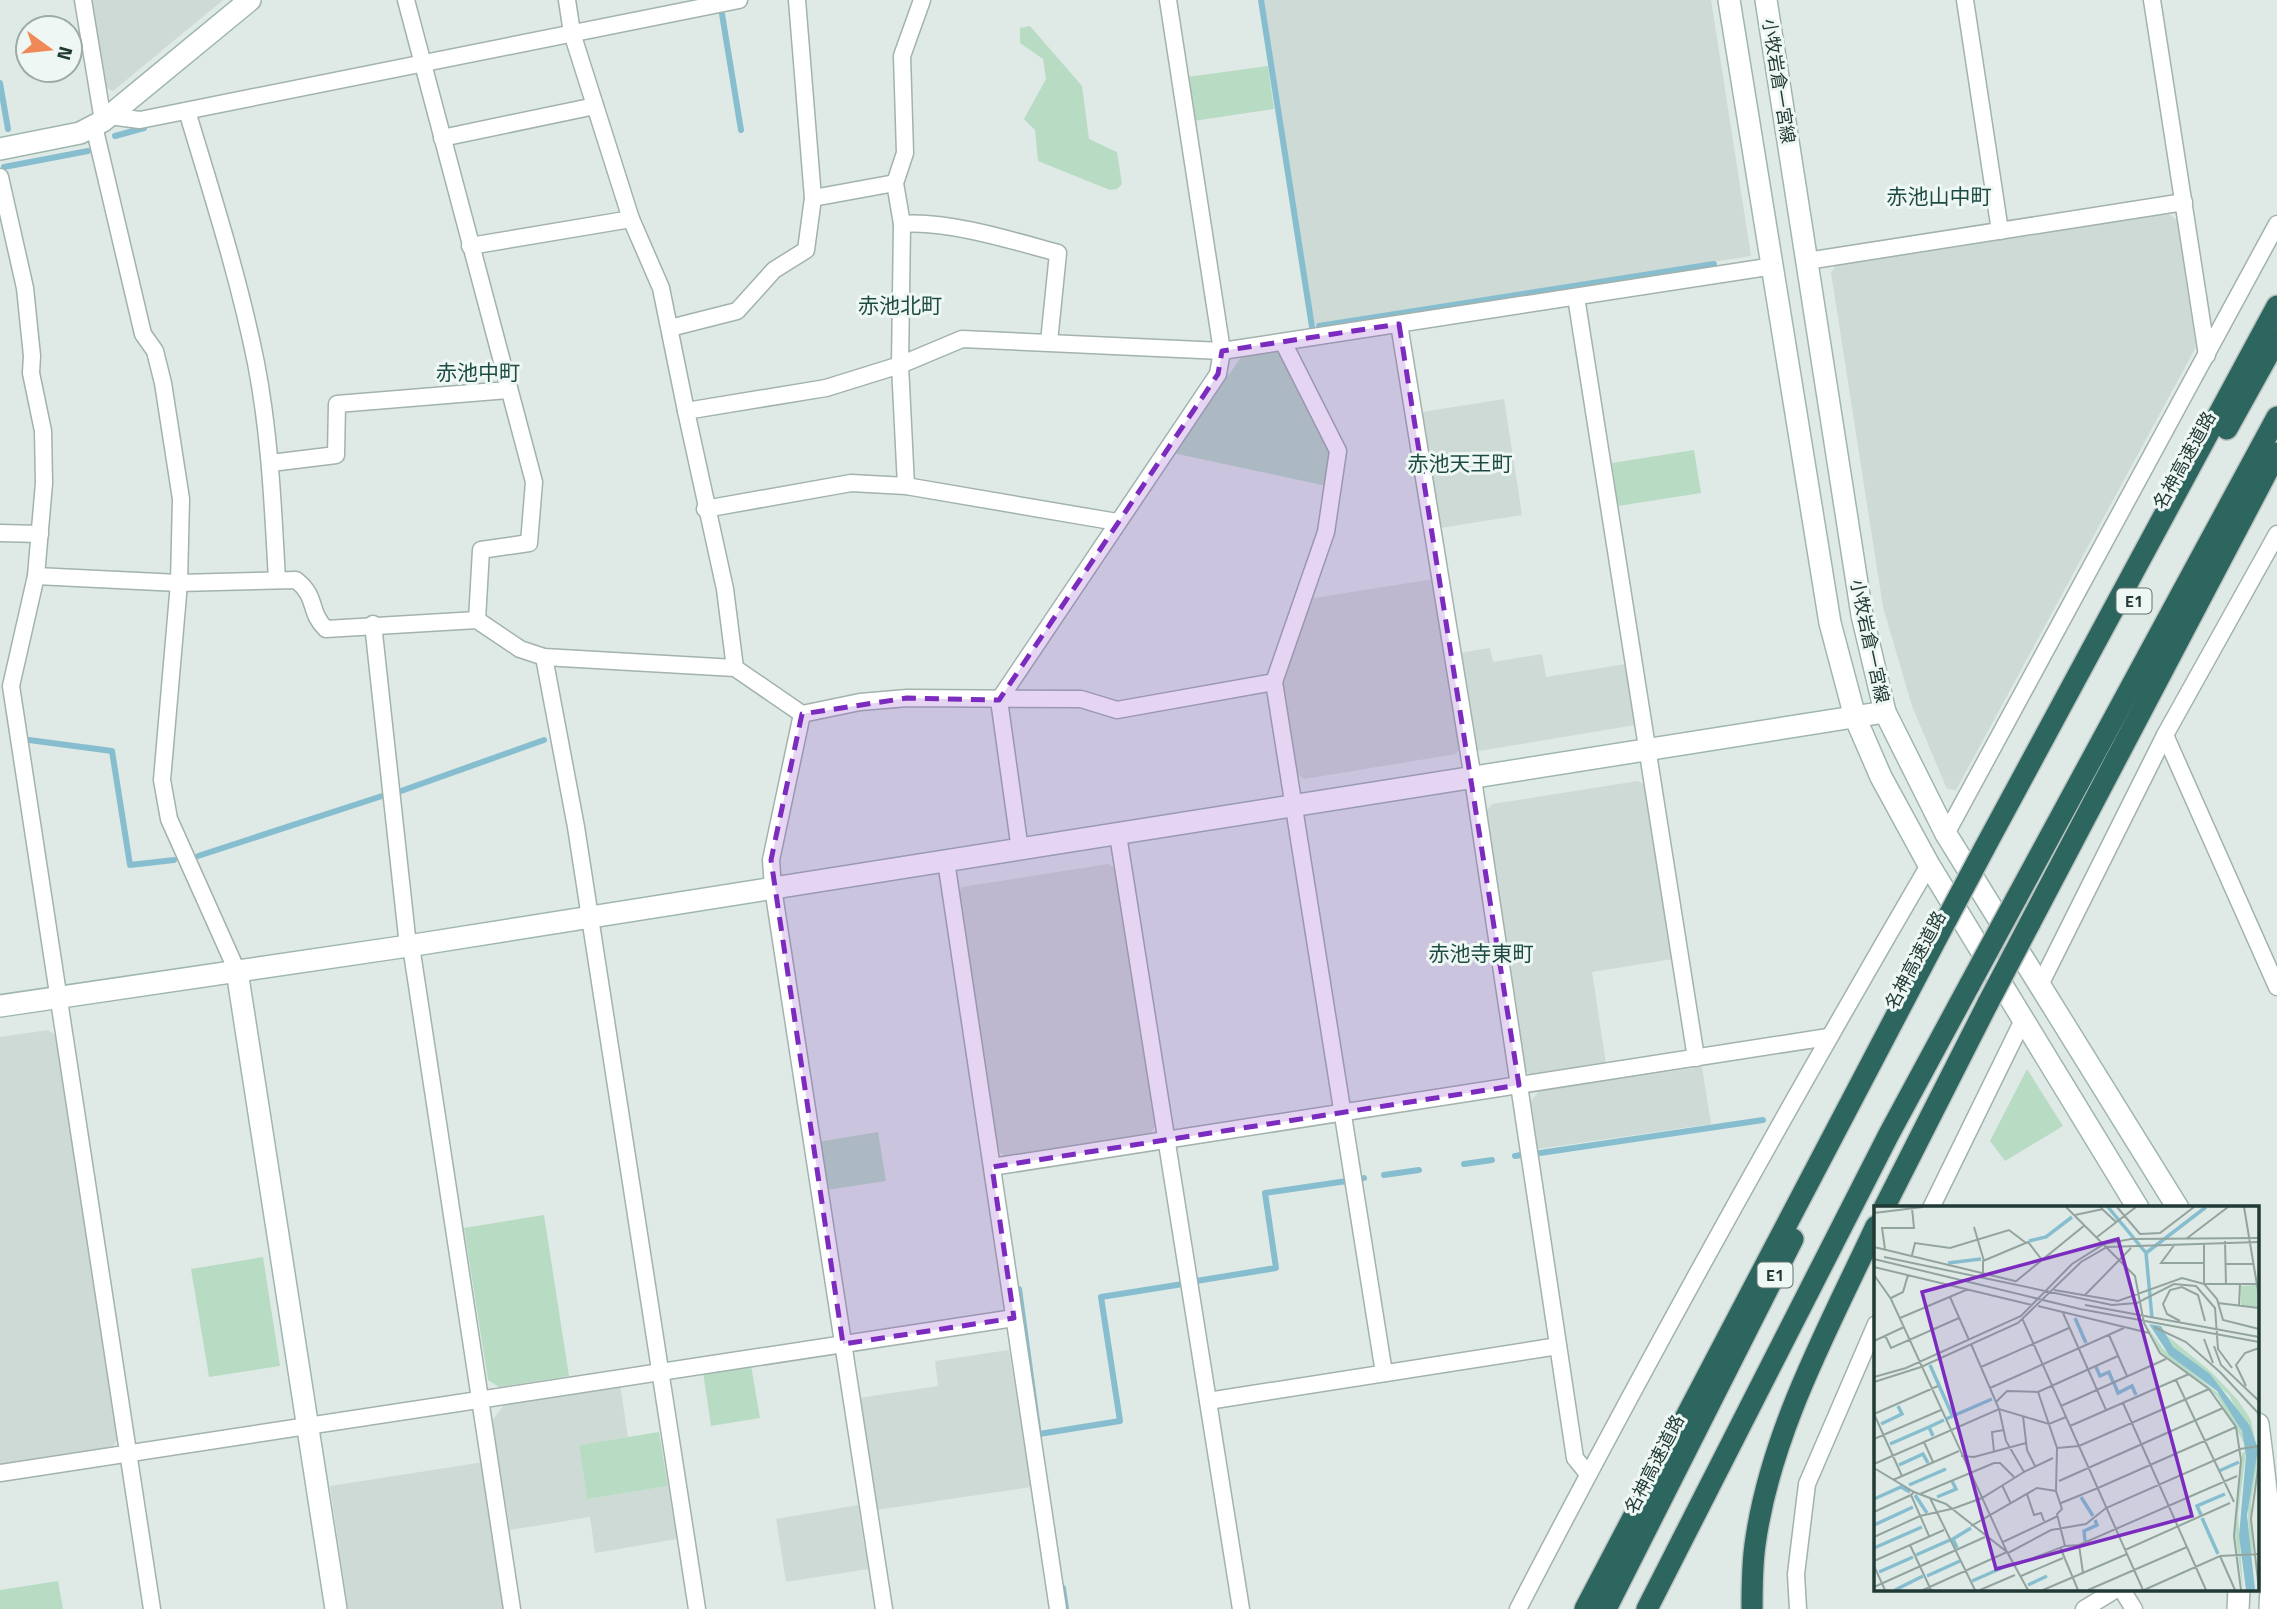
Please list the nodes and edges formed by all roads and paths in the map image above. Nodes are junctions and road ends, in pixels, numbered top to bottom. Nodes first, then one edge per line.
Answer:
1 (83, 0) edge
2 (250, 0) edge
3 (406, 0) edge
4 (567, 0) edge
5 (739, 0) edge
6 (797, 0) edge
7 (922, 0) edge
8 (1168, 0) edge
9 (1730, 0) edge
10 (1766, 0) edge
11 (1965, 0) edge
12 (2152, 0) edge
13 (572, 33) junction
14 (422, 63) junction
15 (595, 106) junction
16 (187, 111) junction
17 (102, 121) junction
18 (442, 138) junction
19 (0, 149) edge
20 (0, 177) edge
21 (895, 183) junction
22 (813, 198) junction
23 (2184, 202) junction
24 (631, 219) junction
25 (902, 224) junction
26 (2277, 224) edge
27 (2000, 231) junction
28 (470, 246) junction
29 (1807, 261) junction
30 (1774, 266) junction
31 (1576, 297) junction
32 (2277, 306) edge
33 (1399, 324) junction
34 (670, 328) junction
35 (2277, 339) edge
36 (1049, 342) junction
37 (1283, 342) junction
38 (1222, 351) junction
39 (2207, 355) junction
40 (900, 365) junction
41 (508, 390) junction
42 (686, 411) junction
43 (2277, 417) edge
44 (2277, 453) edge
45 (271, 463) junction
46 (906, 486) junction
47 (705, 509) junction
48 (1117, 522) junction
49 (0, 533) edge
50 (40, 534) junction
51 (2277, 534) edge
52 (36, 576) junction
53 (277, 580) junction
54 (178, 583) junction
55 (477, 620) junction
56 (373, 624) junction
57 (544, 657) junction
58 (734, 668) junction
59 (1275, 682) junction
60 (6, 685) edge
61 (999, 700) junction
62 (1885, 712) junction
63 (802, 714) junction
64 (1855, 717) junction
65 (2165, 735) junction
66 (1649, 750) junction
67 (1473, 779) junction
68 (1294, 807) junction
69 (1945, 834) junction
70 (1118, 835) junction
71 (1020, 850) junction
72 (1988, 857) junction
73 (946, 861) junction
74 (1929, 865) junction
75 (773, 888) junction
76 (590, 917) junction
77 (1945, 937) junction
78 (410, 946) junction
79 (237, 971) junction
80 (2040, 985) junction
81 (2277, 987) edge
82 (57, 997) junction
83 (0, 1006) edge
84 (2023, 1020) junction
85 (1828, 1037) junction
86 (1696, 1058) junction
87 (1519, 1085) junction
88 (1342, 1113) junction
89 (1166, 1140) junction
90 (992, 1167) junction
91 (1885, 1206) edge
92 (1932, 1206) edge
93 (2137, 1206) edge
94 (2177, 1206) edge
95 (1874, 1230) edge
96 (1014, 1318) junction
97 (1874, 1329) edge
98 (843, 1344) junction
99 (1558, 1346) junction
100 (660, 1372) junction
101 (1384, 1373) junction
102 (480, 1399) junction
103 (1208, 1401) junction
104 (307, 1426) junction
105 (2260, 1439) edge
106 (128, 1453) junction
107 (0, 1473) edge
108 (1588, 1474) junction
109 (2268, 1499) edge
110 (2112, 1592) edge
111 (2123, 1592) edge
112 (152, 1609) edge
113 (336, 1609) edge
114 (512, 1609) edge
115 (697, 1609) edge
116 (884, 1609) edge
117 (1058, 1609) edge
118 (1241, 1609) edge
119 (1518, 1609) edge
120 (1585, 1609) edge
121 (1606, 1609) edge
122 (1647, 1609) edge
123 (1752, 1609) edge
124 (1798, 1609) edge
125 (2084, 1609) edge
126 (2134, 1609) edge
127 (2270, 1609) edge

1 - 17 street
2 - 17 street
3 - 14 street
4 - 13 street
5 - 13 street
6 - 22 street
7 - 21 street
8 - 38 street
9 - 30 street, 小牧岩倉一宮線
10 - 29 street, 小牧岩倉一宮線
11 - 27 street
12 - 23 street
13 - 14 street
13 - 15 street
14 - 16 street
14 - 18 street
15 - 18 street
15 - 24 street
16 - 17 street
16 - 45 street
17 - 19 street
17 - 54 street
18 - 28 street
20 - 50 street
21 - 22 street
21 - 25 street
22 - 34 street
23 - 27 street
23 - 39 street
24 - 28 street
24 - 34 street
25 - 36 street
25 - 40 street
26 - 39 street
27 - 29 street
28 - 41 street
29 - 62 street, 小牧岩倉一宮線
30 - 31 street
30 - 64 street, 小牧岩倉一宮線
31 - 33 street
31 - 66 street
32 - 72 highway
33 - 37 street
33 - 67 street
34 - 42 street
35 - 72 highway, 名神高速道路 / E1
36 - 38 street
36 - 40 street
37 - 38 street
37 - 59 street
38 - 48 street
39 - 69 street
40 - 42 street
40 - 46 street
41 - 45 street
41 - 55 street
42 - 47 street
43 - 122 highway, E1, bridge
44 - 91 highway, bridge
45 - 53 street
46 - 47 street
46 - 48 street
47 - 58 street
48 - 61 street
49 - 50 street
50 - 52 street
51 - 65 street
52 - 54 street
52 - 60 street
53 - 54 street
53 - 56 street
54 - 79 street
55 - 56 street
55 - 57 street
56 - 78 street
57 - 58 street
57 - 76 street
58 - 63 street
59 - 61 street
59 - 68 street
60 - 82 street
61 - 63 street
61 - 71 street
62 - 64 street
62 - 69 street, 小牧岩倉一宮線
63 - 75 street
64 - 66 street
64 - 74 street, 小牧岩倉一宮線
65 - 80 street
65 - 81 street
66 - 67 street
66 - 86 street
67 - 68 street
67 - 87 street
68 - 70 street
68 - 88 street
69 - 80 street, 小牧岩倉一宮線
70 - 71 street
70 - 89 street
71 - 73 street
72 - 77 highway, bridge
73 - 75 street
73 - 90 street
74 - 84 street, 小牧岩倉一宮線
74 - 85 street
75 - 76 street
75 - 98 street
76 - 78 street
76 - 100 street
77 - 120 highway
77 - 121 highway, 名神高速道路 / E1
78 - 79 street
78 - 102 street
79 - 82 street
79 - 104 street
80 - 94 street, 小牧岩倉一宮線
82 - 83 street
82 - 106 street
84 - 92 street
84 - 93 street, 小牧岩倉一宮線
85 - 86 street
85 - 108 street
86 - 87 street
87 - 88 street
87 - 99 street
88 - 89 street
88 - 101 street
89 - 90 street
89 - 103 street
90 - 96 street
95 - 123 highway
96 - 98 street
96 - 117 street
97 - 124 street
98 - 100 street
98 - 116 street
99 - 101 street
99 - 108 street
100 - 102 street
100 - 115 street
101 - 103 street
102 - 104 street
102 - 114 street
103 - 118 street
104 - 106 street
104 - 113 street
105 - 109 street
106 - 107 street
106 - 112 street
108 - 119 street
109 - 127 street
110 - 125 street
111 - 126 street

